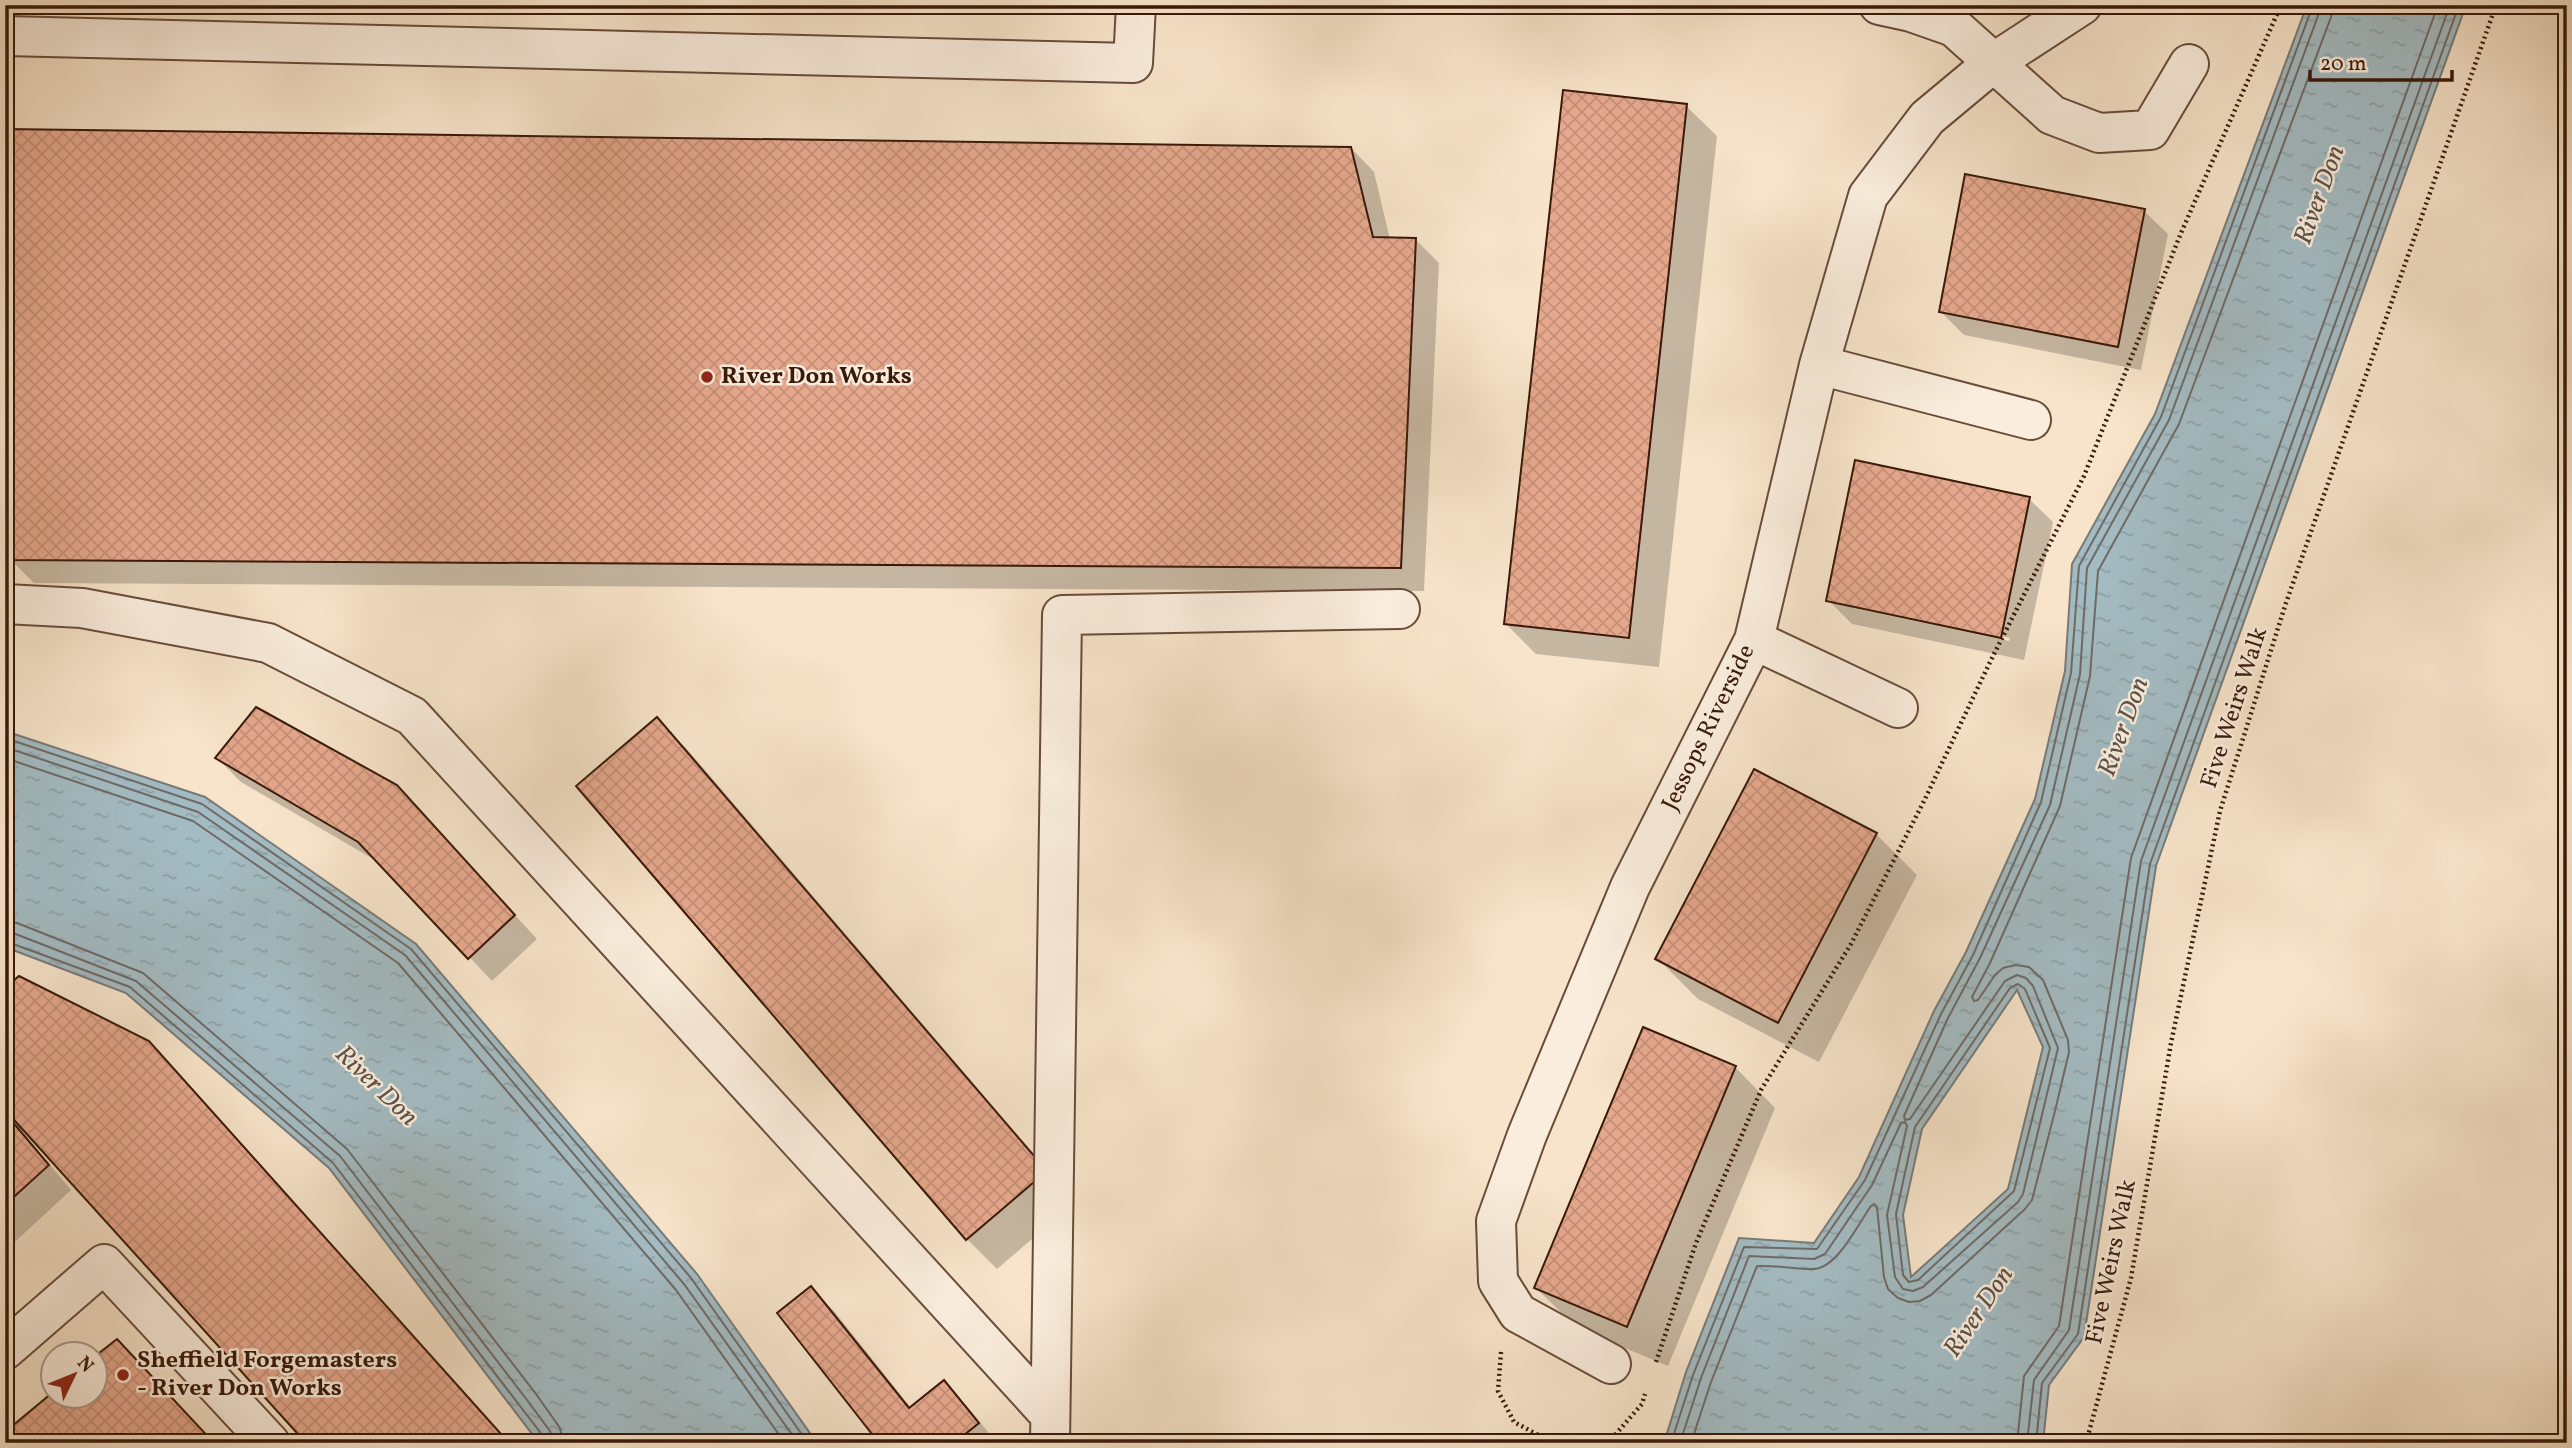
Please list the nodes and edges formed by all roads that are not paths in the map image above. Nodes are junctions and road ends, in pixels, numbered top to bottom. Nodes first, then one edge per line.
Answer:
1 (1136, 5) edge
2 (1879, 5) edge
3 (2082, 5) edge
4 (5, 36) edge
5 (1993, 63) junction
6 (2189, 64) dead end
7 (1819, 365) junction
8 (2031, 419) dead end
9 (5, 604) edge
10 (1400, 609) dead end
11 (1754, 640) junction
12 (1898, 708) dead end
13 (5, 1350) edge
14 (1611, 1364) dead end
15 (1050, 1429) edge
16 (270, 1443) edge

1 - 4 street
2 - 5 street
3 - 5 street, Jessops Riverside
5 - 6 street
5 - 7 street, Jessops Riverside
7 - 8 street
7 - 11 street, Jessops Riverside
9 - 15 street
10 - 15 street
11 - 12 street
11 - 14 street, Jessops Riverside
13 - 16 street

